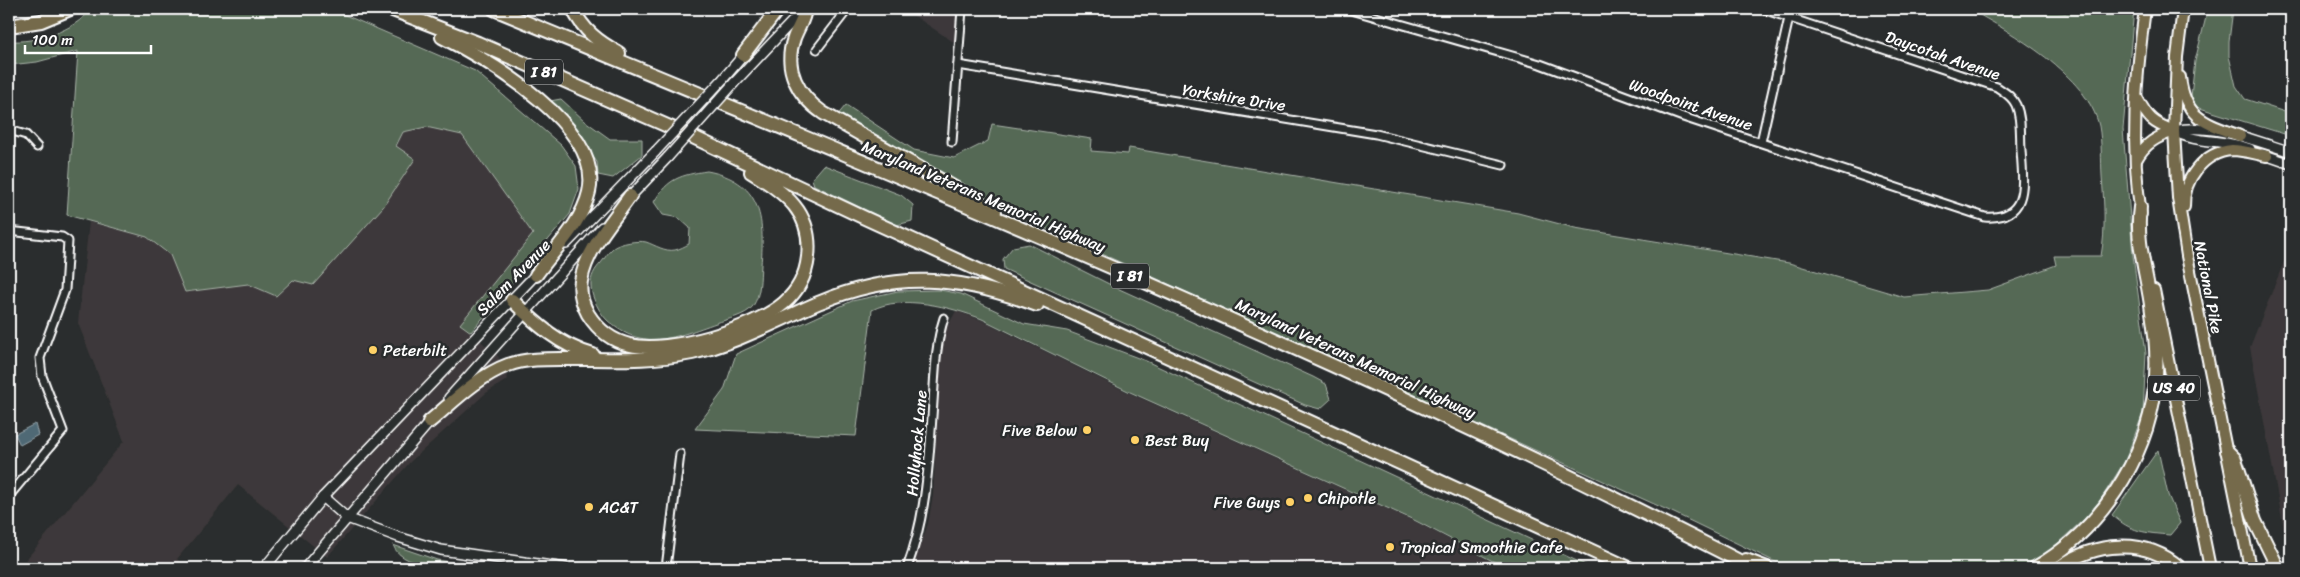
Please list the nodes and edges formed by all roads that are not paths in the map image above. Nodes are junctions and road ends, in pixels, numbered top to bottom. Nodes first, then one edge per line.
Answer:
1 (70, 9) edge
2 (388, 9) edge
3 (494, 9) edge
4 (573, 9) edge
5 (778, 9) edge
6 (786, 9) edge
7 (805, 9) edge
8 (848, 9) edge
9 (962, 9) edge
10 (1348, 9) edge
11 (1763, 9) edge
12 (1792, 9) edge
13 (2145, 9) edge
14 (2183, 9) edge
15 (1789, 18) junction
16 (9, 26) edge
17 (817, 49) dead end
18 (743, 55) junction
19 (2177, 57) junction
20 (958, 65) junction
21 (692, 91) junction
22 (2136, 96) junction
23 (9, 130) edge
24 (2174, 131) junction
25 (2240, 136) junction
26 (695, 138) junction
27 (952, 142) dead end
28 (1761, 142) junction
29 (37, 147) dead end
30 (2291, 152) edge
31 (2267, 156) junction
32 (2136, 160) junction
33 (2291, 164) edge
34 (1503, 165) dead end
35 (630, 196) junction
36 (2020, 202) joint
37 (2140, 207) junction
38 (9, 231) edge
39 (1061, 247) junction
40 (2187, 256) junction
41 (536, 275) junction
42 (512, 300) junction
43 (525, 313) junction
44 (944, 318) dead end
45 (1144, 346) junction
46 (604, 359) junction
47 (429, 422) junction
48 (2227, 451) junction
49 (680, 454) dead end
50 (9, 496) edge
51 (323, 498) junction
52 (347, 518) junction
53 (1699, 540) junction
54 (264, 568) edge
55 (305, 568) edge
56 (566, 568) edge
57 (666, 568) edge
58 (907, 568) edge
59 (1629, 568) edge
60 (1753, 568) edge
61 (1767, 568) edge
62 (2036, 568) edge
63 (2058, 568) edge
64 (2180, 568) edge
65 (2210, 568) edge
66 (2250, 568) edge
67 (2278, 568) edge

1 - 16 highway
2 - 26 highway, I 81
2 - 41 highway
3 - 21 highway, Maryland Veterans Memorial Highway / I 81
4 - 21 highway
5 - 18 highway
6 - 18 main road, Salem Avenue
7 - 35 main road, Salem Avenue, bridge
7 - 39 highway
8 - 17 street
9 - 20 street
10 - 28 street, Woodpoint Avenue
11 - 15 street, Daycotah Avenue
12 - 15 street
13 - 22 main road, US 40
14 - 19 main road, National Pike / US 40
15 - 28 street
15 - 36 street, Daycotah Avenue
18 - 41 main road, Salem Avenue, bridge
19 - 24 main road, National Pike / US 40
19 - 25 main road
20 - 27 street
20 - 34 street, Yorkshire Drive
21 - 39 highway, Maryland Veterans Memorial Highway / I 81
22 - 24 main road
22 - 32 main road, US 40
23 - 29 street
24 - 25 main road
24 - 31 main road
24 - 32 main road
24 - 40 main road, National Pike / US 40
25 - 30 main road
26 - 35 highway
26 - 45 highway, I 81
28 - 36 street, Woodpoint Avenue
31 - 33 main road
31 - 40 main road
32 - 37 main road, US 40
35 - 43 main road, Salem Avenue
37 - 62 highway
37 - 65 main road, US 40
38 - 50 street
39 - 53 highway, Maryland Veterans Memorial Highway / I 81
40 - 48 main road, National Pike / US 40
41 - 42 main road, Salem Avenue
42 - 43 highway
42 - 51 main road, Salem Avenue
43 - 46 highway
43 - 47 main road, Salem Avenue
44 - 58 street, Hollyhock Lane
45 - 46 highway
45 - 59 highway, I 81
46 - 47 highway
47 - 52 main road, Salem Avenue
48 - 66 main road, National Pike / US 40
48 - 67 highway
49 - 57 street
51 - 52 main road
51 - 54 main road, Salem Avenue
52 - 55 main road, Salem Avenue
52 - 56 main road
53 - 60 highway, Maryland Veterans Memorial Highway / I 81
53 - 61 highway
63 - 64 highway

